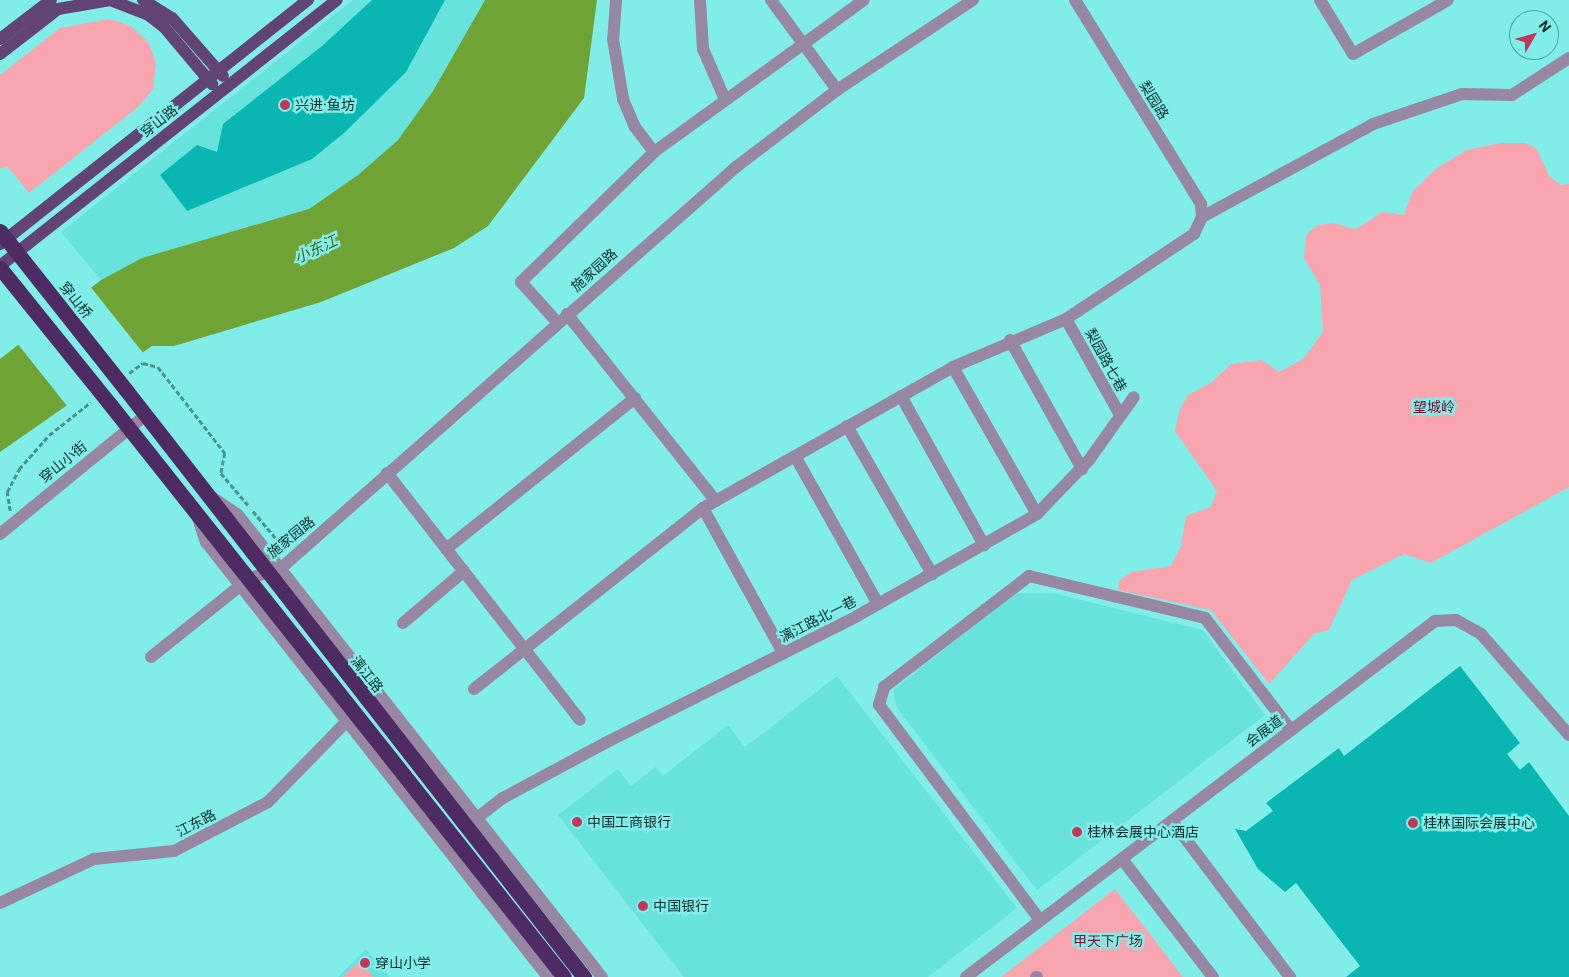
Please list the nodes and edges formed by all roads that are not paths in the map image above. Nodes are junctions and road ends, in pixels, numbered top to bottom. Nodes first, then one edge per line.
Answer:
1 (51, 0) edge
2 (144, 0) edge
3 (308, 0) edge
4 (336, 0) edge
5 (616, 0) edge
6 (700, 0) edge
7 (771, 0) edge
8 (864, 0) edge
9 (973, 0) edge
10 (1075, 0) edge
11 (1320, 0) edge
12 (1448, 0) edge
13 (0, 39) edge
14 (802, 42) junction
15 (0, 54) edge
16 (1569, 58) edge
17 (218, 70) junction
18 (208, 79) junction
19 (230, 84) junction
20 (837, 90) junction
21 (219, 92) junction
22 (724, 98) junction
23 (654, 152) junction
24 (1202, 217) junction
25 (0, 231) edge
26 (0, 244) edge
27 (0, 267) edge
28 (562, 318) junction
29 (1066, 319) junction
30 (1010, 340) junction
31 (953, 367) junction
32 (126, 390) joint
33 (901, 396) junction
34 (1134, 397) dead end
35 (635, 398) junction
36 (146, 415) junction
37 (1120, 415) junction
38 (847, 426) junction
39 (128, 428) junction
40 (795, 456) junction
41 (1082, 469) junction
42 (387, 474) junction
43 (716, 501) junction
44 (702, 508) junction
45 (1037, 514) junction
46 (0, 534) edge
47 (984, 545) junction
48 (446, 549) junction
49 (274, 571) junction
50 (464, 571) junction
51 (932, 574) junction
52 (245, 582) junction
53 (878, 604) junction
54 (403, 622) dead end
55 (524, 648) junction
56 (783, 653) junction
57 (151, 657) dead end
58 (474, 689) dead end
59 (580, 720) dead end
60 (347, 721) junction
61 (1291, 730) junction
62 (1569, 735) edge
63 (477, 818) junction
64 (1172, 821) junction
65 (1122, 859) junction
66 (0, 903) edge
67 (1040, 920) junction
68 (576, 956) junction
69 (556, 975) edge
70 (584, 977) edge
71 (602, 977) edge
72 (966, 977) edge
73 (1214, 977) edge
74 (1290, 977) edge

1 - 13 main road
2 - 17 main road
3 - 17 main road, 穿山路
4 - 19 main road, 穿山路
5 - 23 street
6 - 22 street
7 - 14 street
8 - 14 street
9 - 20 street, 施家园路
10 - 24 street, 梨园路
11 - 12 street
14 - 20 street
14 - 22 street
15 - 18 main road
16 - 24 street
17 - 18 main road, 穿山路
17 - 19 main road
18 - 21 main road
18 - 26 main road, 穿山路
19 - 21 main road, 穿山路
20 - 28 street, 施家园路
21 - 27 main road, 穿山路
22 - 23 street
23 - 28 street
24 - 29 street
25 - 32 highway, 穿山桥, bridge
27 - 39 highway, bridge
28 - 35 street
28 - 42 street, 施家园路
29 - 30 street
29 - 37 street, 梨园路七巷
30 - 31 street
30 - 41 street
31 - 33 street
31 - 45 street
32 - 36 highway, 漓江路
33 - 38 street
33 - 47 street
34 - 37 street, 漓江路北一巷
35 - 43 street
35 - 48 street
36 - 39 street, 穿山小街
36 - 49 highway, 漓江路
37 - 41 street, 漓江路北一巷
38 - 40 street
38 - 51 street
39 - 46 street, 穿山小街
39 - 52 highway
40 - 43 street
40 - 53 street
41 - 45 street, 漓江路北一巷
42 - 48 street
42 - 49 street, 施家园路
43 - 44 street
44 - 55 street
44 - 56 street
45 - 47 street, 漓江路北一巷
47 - 51 street, 漓江路北一巷
48 - 50 street
49 - 52 street, 施家园路
49 - 63 street
49 - 68 highway, 漓江路
50 - 54 street
50 - 55 street
51 - 53 street, 漓江路北一巷
52 - 57 street
52 - 60 street
52 - 69 highway
53 - 56 street, 漓江路北一巷
55 - 58 street
55 - 59 street
56 - 63 street, 漓江路北一巷
60 - 66 street, 江东路
60 - 69 street
61 - 62 street, 会展道
61 - 64 street, 会展道
61 - 67 street
63 - 68 street
64 - 65 street, 会展道
64 - 74 street
65 - 67 street, 会展道
65 - 73 street
67 - 72 street, 会展道
68 - 69 street
68 - 70 highway, 漓江路
68 - 71 street

